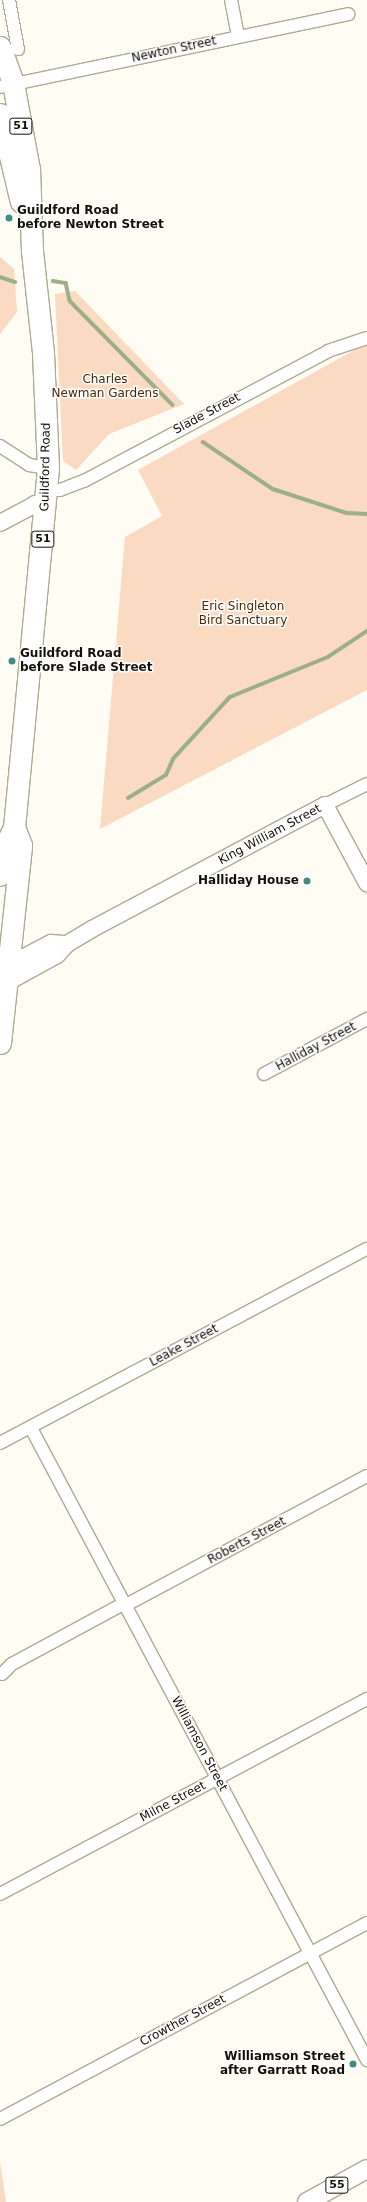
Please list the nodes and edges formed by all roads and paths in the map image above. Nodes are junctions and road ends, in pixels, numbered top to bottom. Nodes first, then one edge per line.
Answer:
1 (9, 0) edge
2 (231, 0) edge
3 (348, 14) dead end
4 (238, 36) junction
5 (9, 48) edge
6 (6, 85) edge
7 (0, 114) edge
8 (32, 251) junction
9 (367, 338) edge
10 (0, 446) edge
11 (48, 468) junction
12 (47, 497) junction
13 (0, 523) edge
14 (367, 784) edge
15 (325, 805) junction
16 (14, 827) junction
17 (0, 875) edge
18 (367, 883) edge
19 (3, 976) edge
20 (367, 1019) edge
21 (0, 1043) edge
22 (264, 1074) dead end
23 (367, 1249) edge
24 (31, 1428) junction
25 (0, 1443) edge
26 (367, 1476) edge
27 (126, 1604) junction
28 (2, 1674) dead end
29 (367, 1699) edge
30 (218, 1778) junction
31 (0, 1894) edge
32 (367, 1923) edge
33 (310, 1953) junction
34 (367, 2060) edge
35 (0, 2119) edge
36 (367, 2169) edge
37 (307, 2202) edge

1 - 5 street
2 - 4 street
3 - 4 street, Newton Street
4 - 6 street, Newton Street
5 - 6 highway, Guildford Road / 51
6 - 8 highway, Guildford Road / 51
7 - 8 highway, Guildford Road / 51
8 - 11 highway, Guildford Road / 51
9 - 12 street, Slade Street
10 - 11 street
11 - 12 highway, Guildford Road / 51
12 - 13 street, Slade Street
12 - 16 highway, Guildford Road / 51
14 - 15 street, King William Street
15 - 18 street
15 - 19 street, King William Street
16 - 17 highway, Guildford Road / 51
16 - 19 highway, Guildford Road / 51
19 - 21 highway, Guildford Road / 51
20 - 22 street, Halliday Street
23 - 24 street, Leake Street
24 - 25 street, Leake Street
24 - 27 street, Williamson Street
26 - 27 street, Roberts Street
27 - 28 street, Roberts Street
27 - 30 street, Williamson Street
29 - 30 street, Milne Street
30 - 31 street, Milne Street
30 - 33 street, Williamson Street
32 - 33 street, Crowther Street
33 - 34 street, Williamson Street
33 - 35 street, Crowther Street
36 - 37 main road, 55

